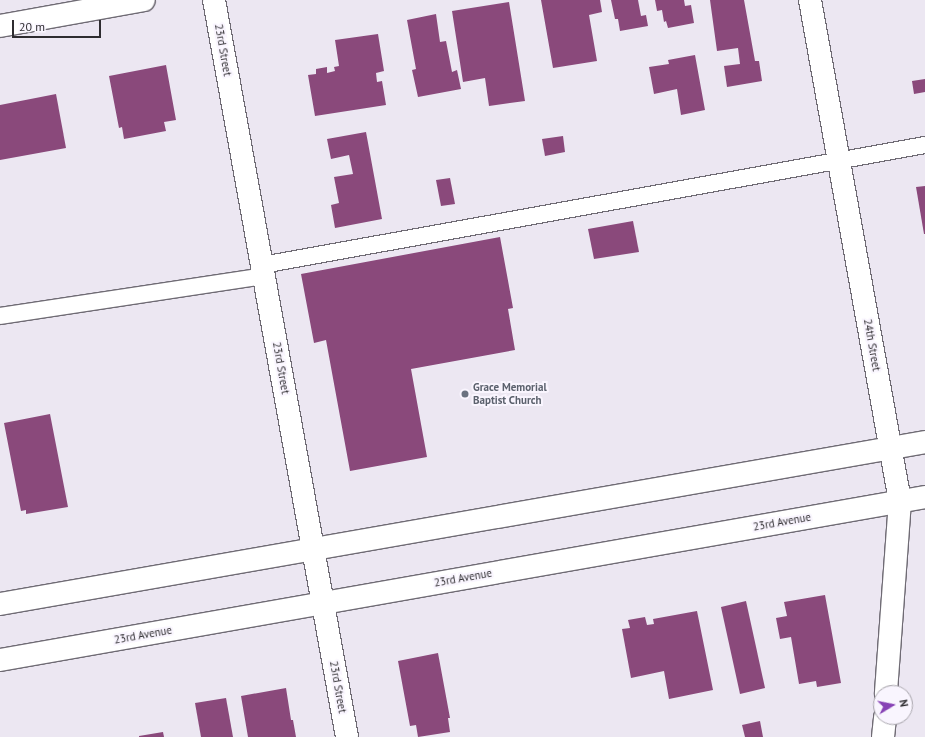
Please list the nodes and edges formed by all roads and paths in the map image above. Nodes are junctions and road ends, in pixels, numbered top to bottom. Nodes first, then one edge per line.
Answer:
1 (144, 0) edge
2 (214, 0) edge
3 (810, 0) edge
4 (0, 26) edge
5 (925, 145) edge
6 (839, 162) junction
7 (263, 270) junction
8 (0, 316) edge
9 (925, 442) edge
10 (890, 448) junction
11 (925, 497) edge
12 (900, 501) junction
13 (314, 549) junction
14 (324, 603) junction
15 (0, 604) edge
16 (0, 660) edge
17 (887, 685) edge
18 (884, 725) edge
19 (347, 737) edge
20 (883, 737) edge

1 - 4 street
2 - 7 street, 23rd Street
3 - 6 street, 24th Street
5 - 6 lane
6 - 7 lane
6 - 10 street, 24th Street
7 - 8 lane
7 - 13 street, 23rd Street
9 - 10 street
10 - 12 street, 24th Street
10 - 13 street
11 - 12 street, 23rd Avenue
12 - 14 street, 23rd Avenue
12 - 17 street, 24th Street
13 - 14 street, 23rd Street
13 - 15 street
14 - 16 street, 23rd Avenue
14 - 19 street, 23rd Street
18 - 20 street

